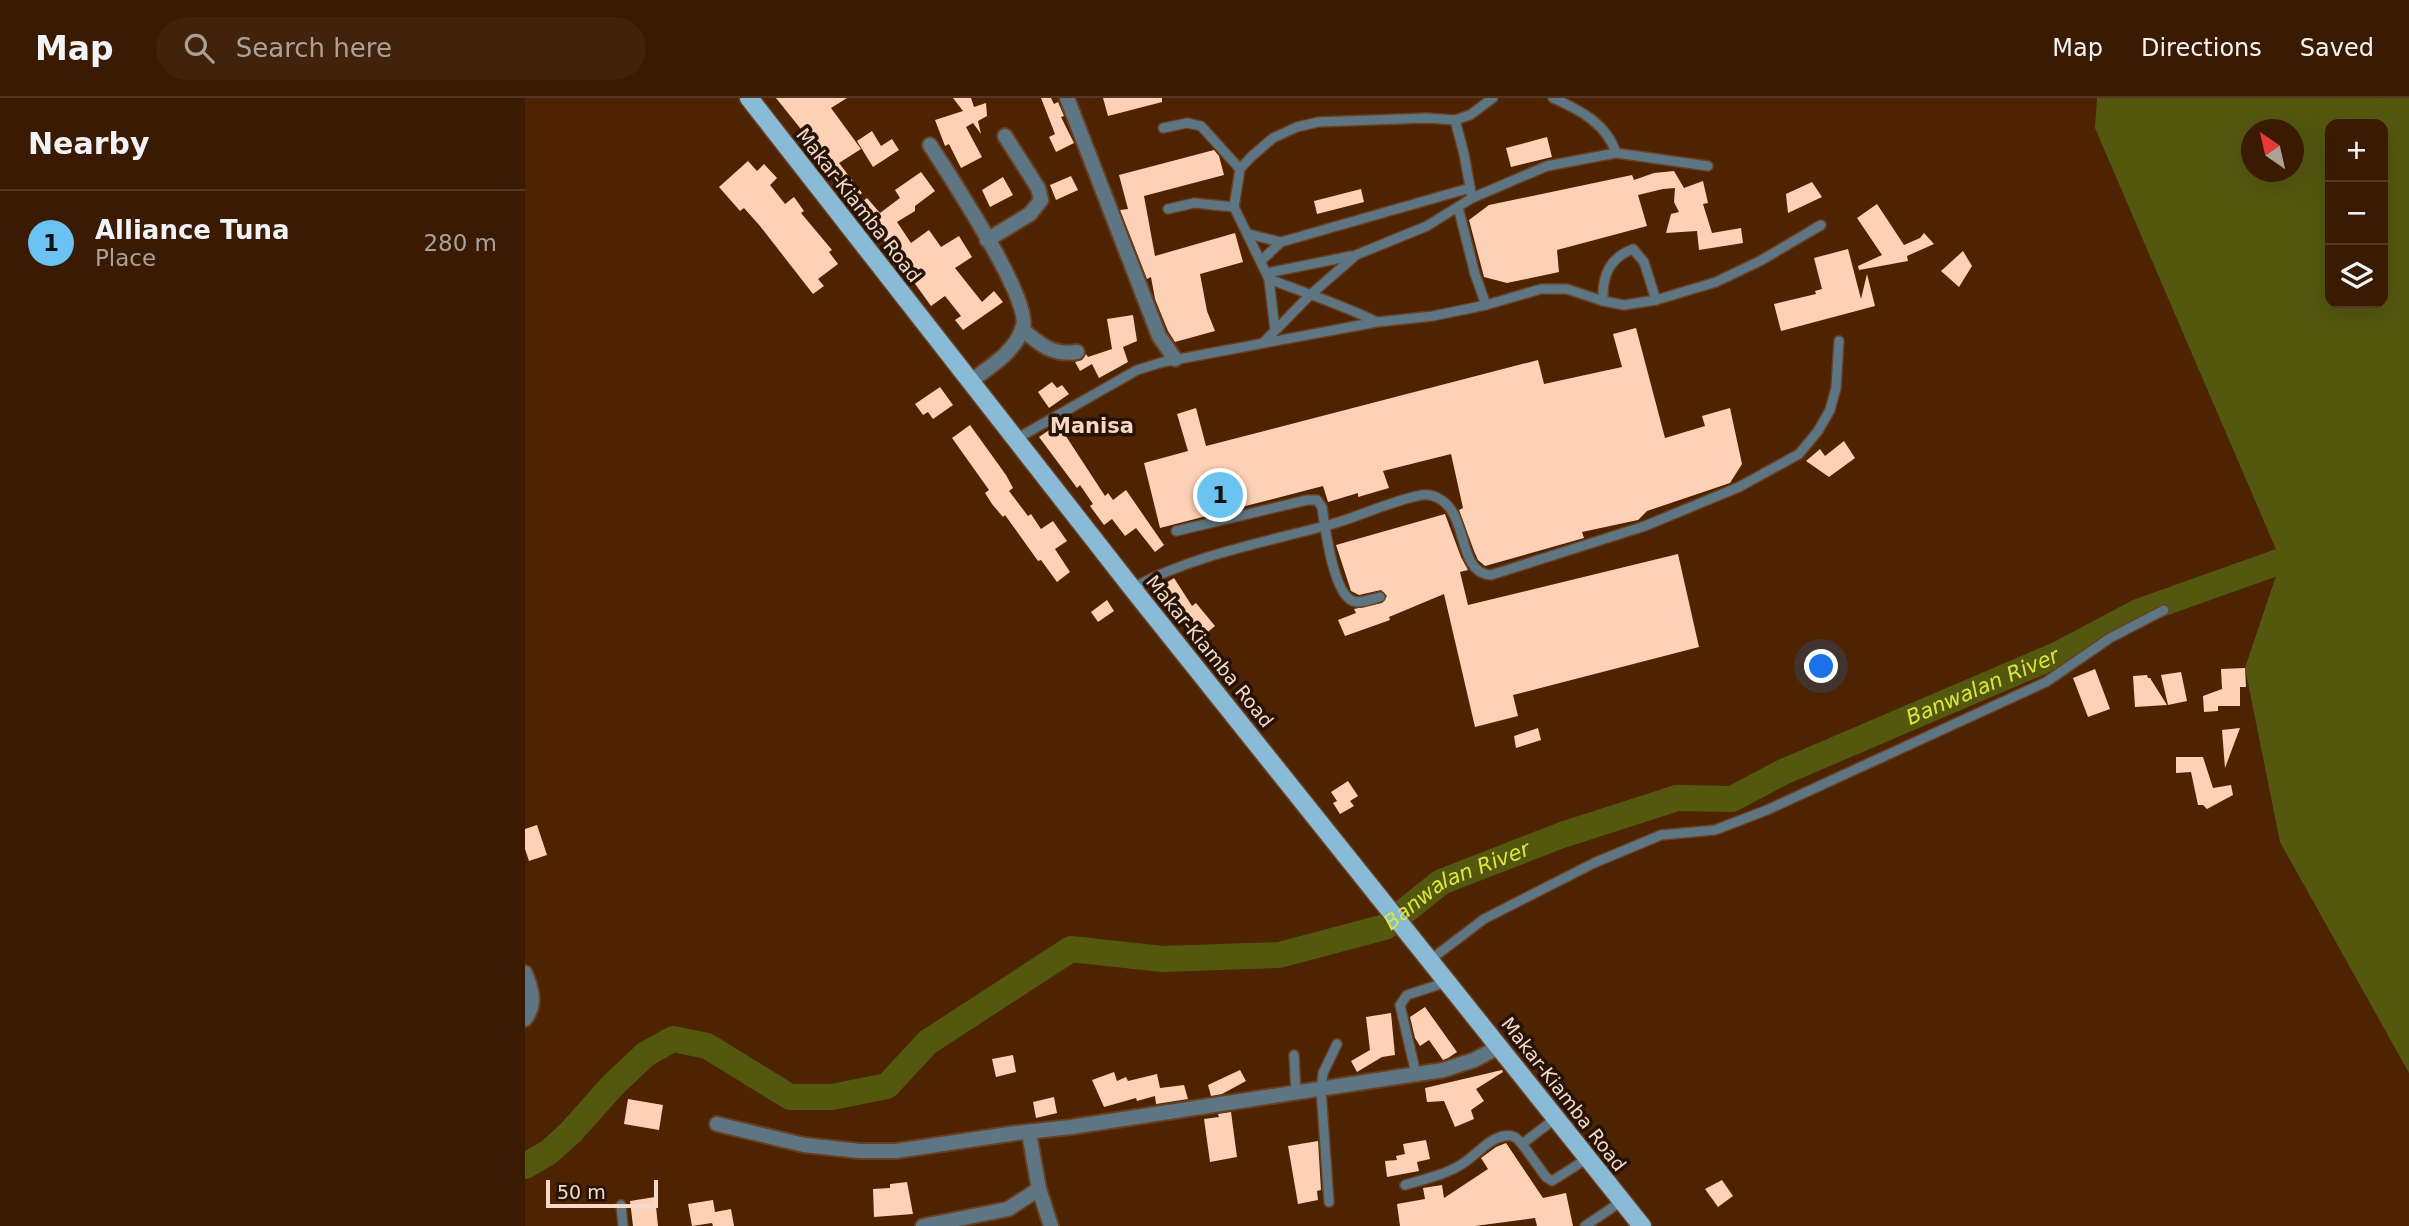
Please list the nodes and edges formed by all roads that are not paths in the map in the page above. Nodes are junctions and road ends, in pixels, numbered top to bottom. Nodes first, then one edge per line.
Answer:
1 (749, 98) edge
2 (1067, 98) edge
3 (1493, 98) edge
4 (1553, 98) edge
5 (1455, 120) junction
6 (1163, 128) dead end
7 (1005, 136) dead end
8 (930, 145) dead end
9 (1616, 153) junction
10 (1708, 166) dead end
11 (1240, 169) junction
12 (1471, 193) junction
13 (1234, 206) junction
14 (1458, 207) junction
15 (1168, 209) dead end
16 (1821, 225) dead end
17 (1248, 234) junction
18 (988, 240) junction
19 (1281, 242) junction
20 (1356, 255) junction
21 (1261, 261) junction
22 (1268, 276) junction
23 (1309, 296) junction
24 (1656, 300) junction
25 (1603, 301) junction
26 (1486, 304) junction
27 (1377, 323) junction
28 (1022, 329) junction
29 (1275, 330) junction
30 (1839, 341) dead end
31 (1264, 342) junction
32 (1077, 352) dead end
33 (1175, 359) junction
34 (971, 381) junction
35 (1017, 439) junction
36 (1325, 526) junction
37 (1176, 531) dead end
38 (1132, 588) junction
39 (1380, 597) dead end
40 (2164, 610) dead end
41 (1427, 956) junction
42 (525, 973) edge
43 (1448, 982) junction
44 (525, 1019) edge
45 (1337, 1044) dead end
46 (1499, 1046) junction
47 (1294, 1055) dead end
48 (1416, 1074) junction
49 (1321, 1090) junction
50 (1296, 1093) junction
51 (1556, 1118) junction
52 (717, 1124) dead end
53 (1029, 1133) junction
54 (1522, 1144) junction
55 (1588, 1158) junction
56 (1405, 1185) dead end
57 (1039, 1189) junction
58 (1622, 1200) junction
59 (1329, 1202) dead end
60 (621, 1205) dead end
61 (623, 1226) edge
62 (923, 1226) edge
63 (1051, 1226) edge
64 (1585, 1226) edge
65 (1642, 1226) edge

1 - 34 main road, Makar-Kiamba Road
2 - 33 street
3 - 5 lane
4 - 9 lane
5 - 11 lane
5 - 12 lane
6 - 11 lane
7 - 18 street
8 - 18 street
9 - 10 lane
9 - 12 lane
11 - 13 lane
12 - 14 lane
12 - 19 lane
13 - 15 lane
13 - 17 lane
14 - 20 lane
14 - 26 lane
16 - 24 lane
17 - 19 lane
17 - 21 lane
18 - 28 street
19 - 21 lane
20 - 22 lane
20 - 23 lane
21 - 22 lane
22 - 23 lane
22 - 29 lane
23 - 27 lane
23 - 29 lane
24 - 25 lane
24 - 25 lane
25 - 26 lane
26 - 27 lane
27 - 31 lane
28 - 32 street
28 - 34 street
29 - 31 lane
30 - 36 lane
31 - 33 lane
33 - 35 lane
34 - 35 main road, Makar-Kiamba Road
35 - 38 main road, Makar-Kiamba Road
36 - 37 lane
36 - 38 lane
36 - 39 lane
38 - 41 main road, Makar-Kiamba Road
40 - 41 lane
41 - 43 main road, Makar-Kiamba Road
42 - 44 street
43 - 46 main road, Makar-Kiamba Road
43 - 48 lane
45 - 49 lane
46 - 48 street
46 - 51 main road, Makar-Kiamba Road
47 - 50 lane
48 - 49 street
49 - 50 street
49 - 59 lane
50 - 53 street
51 - 54 lane
51 - 55 main road, Makar-Kiamba Road
52 - 53 street
53 - 57 street
54 - 55 lane
54 - 56 lane
55 - 58 main road, Makar-Kiamba Road
57 - 62 street
57 - 63 street
58 - 64 lane
58 - 65 main road, Makar-Kiamba Road
60 - 61 lane

